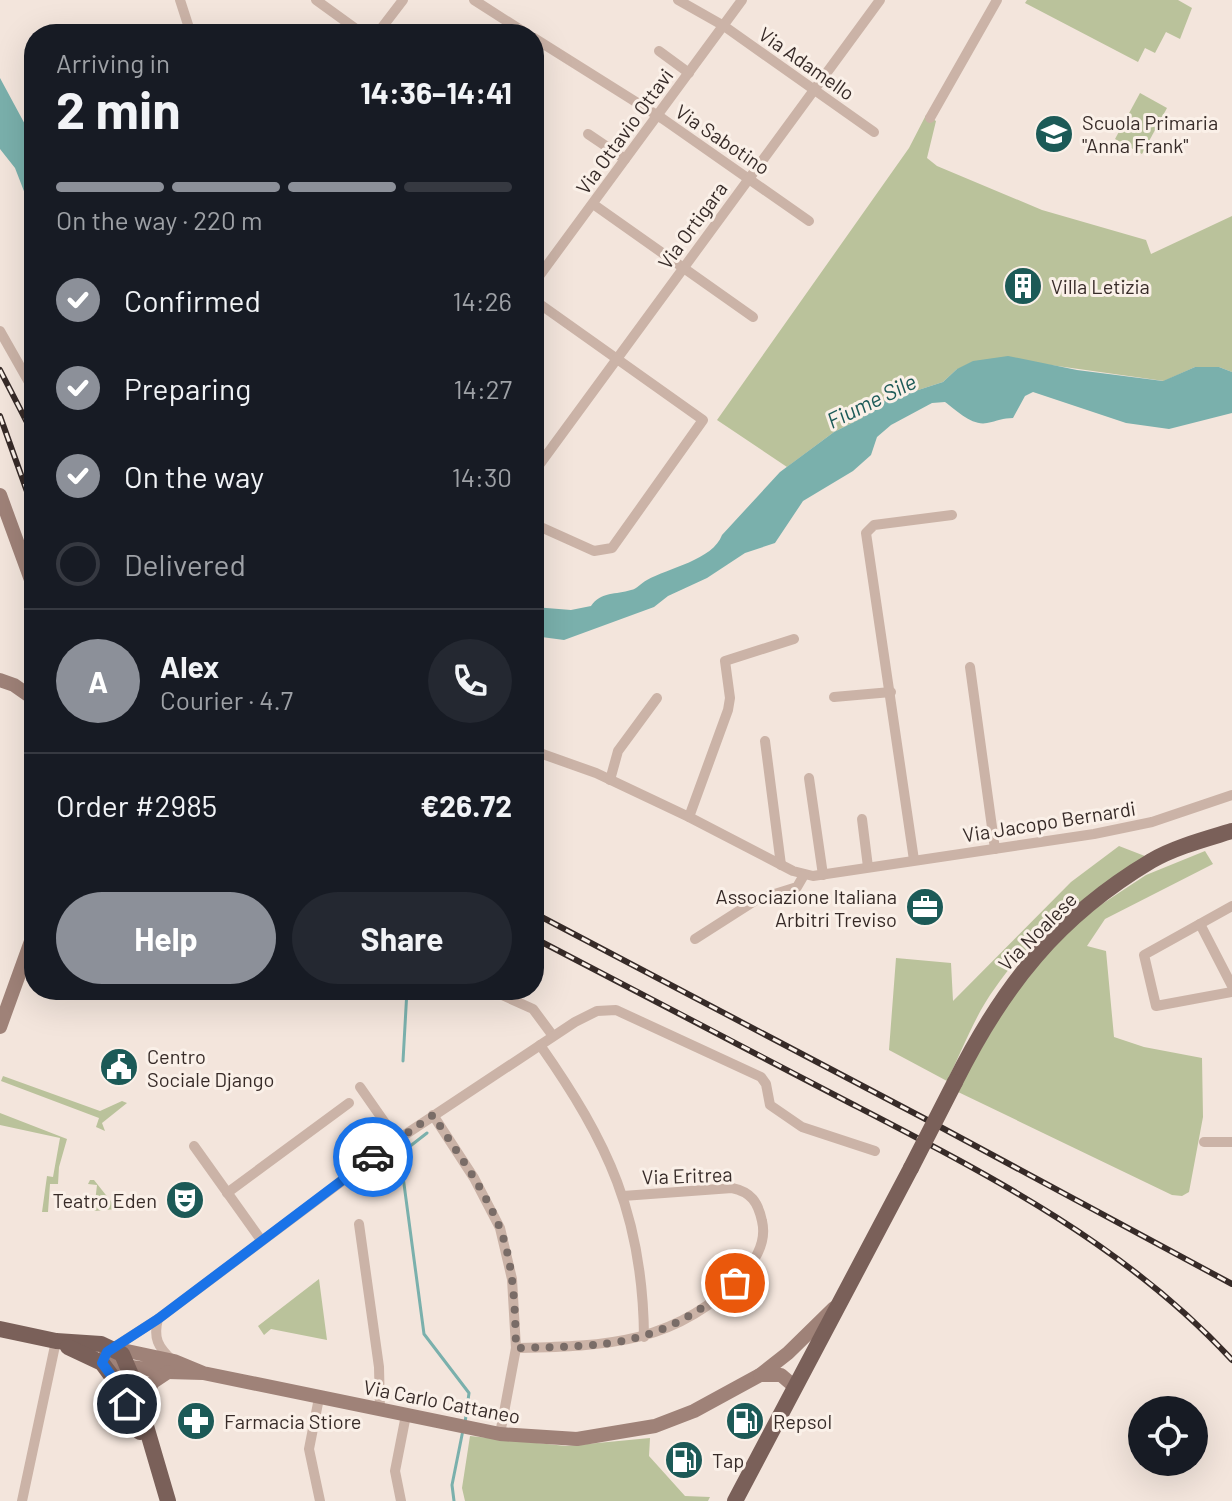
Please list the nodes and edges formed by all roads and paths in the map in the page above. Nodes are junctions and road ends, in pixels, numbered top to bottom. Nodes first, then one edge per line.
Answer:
1 (180, 0) edge
2 (316, 0) edge
3 (403, 0) edge
4 (474, 0) edge
5 (678, 0) edge
6 (742, 0) edge
7 (880, 0) edge
8 (997, 0) edge
9 (188, 24) edge
10 (349, 24) edge
11 (385, 24) edge
12 (511, 24) edge
13 (724, 26) junction
14 (544, 44) edge
15 (659, 51) dead end
16 (689, 73) junction
17 (815, 89) junction
18 (657, 116) junction
19 (930, 118) dead end
20 (874, 132) dead end
21 (588, 134) dead end
22 (625, 159) junction
23 (750, 178) junction
24 (593, 204) junction
25 (809, 221) dead end
26 (684, 267) junction
27 (544, 270) edge
28 (544, 307) edge
29 (753, 317) dead end
30 (0, 331) edge
31 (617, 359) junction
32 (24, 373) edge
33 (544, 458) edge
34 (0, 495) edge
35 (952, 515) dead end
36 (544, 528) edge
37 (24, 561) edge
38 (794, 639) dead end
39 (970, 667) dead end
40 (0, 680) edge
41 (24, 692) edge
42 (891, 692) junction
43 (834, 697) dead end
44 (657, 698) dead end
45 (765, 741) dead end
46 (544, 755) edge
47 (809, 778) dead end
48 (610, 780) junction
49 (1232, 795) edge
50 (689, 817) junction
51 (862, 819) dead end
52 (1232, 831) edge
53 (995, 849) junction
54 (914, 860) junction
55 (781, 865) junction
56 (868, 867) junction
57 (804, 875) junction
58 (823, 875) junction
59 (1232, 906) edge
60 (1200, 924) junction
61 (695, 939) dead end
62 (24, 961) edge
63 (1232, 989) edge
64 (513, 1000) edge
65 (0, 1027) edge
66 (553, 1036) junction
67 (540, 1045) junction
68 (360, 1087) dead end
69 (349, 1103) dead end
70 (433, 1115) junction
71 (397, 1140) junction
72 (1204, 1142) dead end
73 (1232, 1142) edge
74 (194, 1146) dead end
75 (875, 1151) dead end
76 (227, 1193) junction
77 (623, 1196) junction
78 (359, 1224) dead end
79 (261, 1240) junction
80 (839, 1302) junction
81 (156, 1320) junction
82 (0, 1329) edge
83 (644, 1337) junction
84 (56, 1341) junction
85 (113, 1348) junction
86 (516, 1348) junction
87 (130, 1359) junction
88 (102, 1363) junction
89 (171, 1367) junction
90 (760, 1375) junction
91 (795, 1387) junction
92 (319, 1398) junction
93 (140, 1404) junction
94 (380, 1410) junction
95 (406, 1415) junction
96 (500, 1434) junction
97 (158, 1469) junction
98 (22, 1501) edge
99 (168, 1501) edge
100 (320, 1501) edge
101 (401, 1501) edge
102 (735, 1501) edge

1 - 9 street
2 - 10 street
3 - 11 street
4 - 12 street
5 - 13 street, Via Adamello
6 - 13 street, Via Ottavio Ottavi
7 - 17 street, Via Ortigara
8 - 19 street
13 - 16 street, Via Ottavio Ottavi
13 - 17 street, Via Adamello
14 - 18 street, Via Sabotino
15 - 16 street
16 - 18 street, Via Ottavio Ottavi
17 - 20 street, Via Adamello
17 - 23 street, Via Ortigara
18 - 22 street, Via Ottavio Ottavi
18 - 23 street, Via Sabotino
21 - 22 street
22 - 24 street, Via Ottavio Ottavi
23 - 25 street, Via Sabotino
23 - 26 street, Via Ortigara
24 - 26 street
24 - 27 street, Via Ottavio Ottavi
26 - 29 street
26 - 31 street, Via Ortigara
28 - 31 street
30 - 32 street
31 - 33 street, Via Ortigara
31 - 36 street
34 - 37 main road
35 - 42 street
38 - 50 street
39 - 53 street
40 - 41 main road
42 - 43 street
42 - 54 street
44 - 48 street
45 - 55 street
46 - 48 street
47 - 58 street
48 - 50 street
49 - 53 street, Via Jacopo Bernardi
50 - 55 street
51 - 56 street
52 - 80 main road, Via Noalese, bridge
53 - 54 street, Via Jacopo Bernardi
54 - 56 street, Via Jacopo Bernardi
55 - 57 street
56 - 58 street, Via Jacopo Bernardi
57 - 58 street, Via Jacopo Bernardi
57 - 61 street
59 - 60 street
60 - 63 street
60 - 63 street
62 - 65 main road
64 - 66 street
66 - 67 street
66 - 75 street
67 - 70 street
67 - 77 street
68 - 71 street
69 - 76 street
70 - 71 street
70 - 86 street
71 - 79 street
72 - 73 street
74 - 76 street
76 - 79 street
77 - 83 street
77 - 83 street, Via Eritrea
78 - 94 street
79 - 81 street
80 - 90 main road, Via Carlo Cattaneo
80 - 91 main road
81 - 85 street
81 - 87 street
81 - 89 street
82 - 84 main road
83 - 86 street, Via Eritrea
84 - 85 main road
84 - 88 main road
84 - 98 street
85 - 87 main road
85 - 88 main road
86 - 96 street
87 - 88 main road, Via Carlo Cattaneo
87 - 89 main road, Via Carlo Cattaneo
87 - 93 main road
88 - 97 main road
89 - 92 main road, Via Carlo Cattaneo
89 - 93 main road
90 - 91 main road
90 - 96 main road, Via Carlo Cattaneo
91 - 102 main road
92 - 94 main road, Via Carlo Cattaneo
92 - 100 street
93 - 97 main road
94 - 95 main road, Via Carlo Cattaneo
95 - 96 main road, Via Carlo Cattaneo
95 - 101 street
97 - 99 main road

